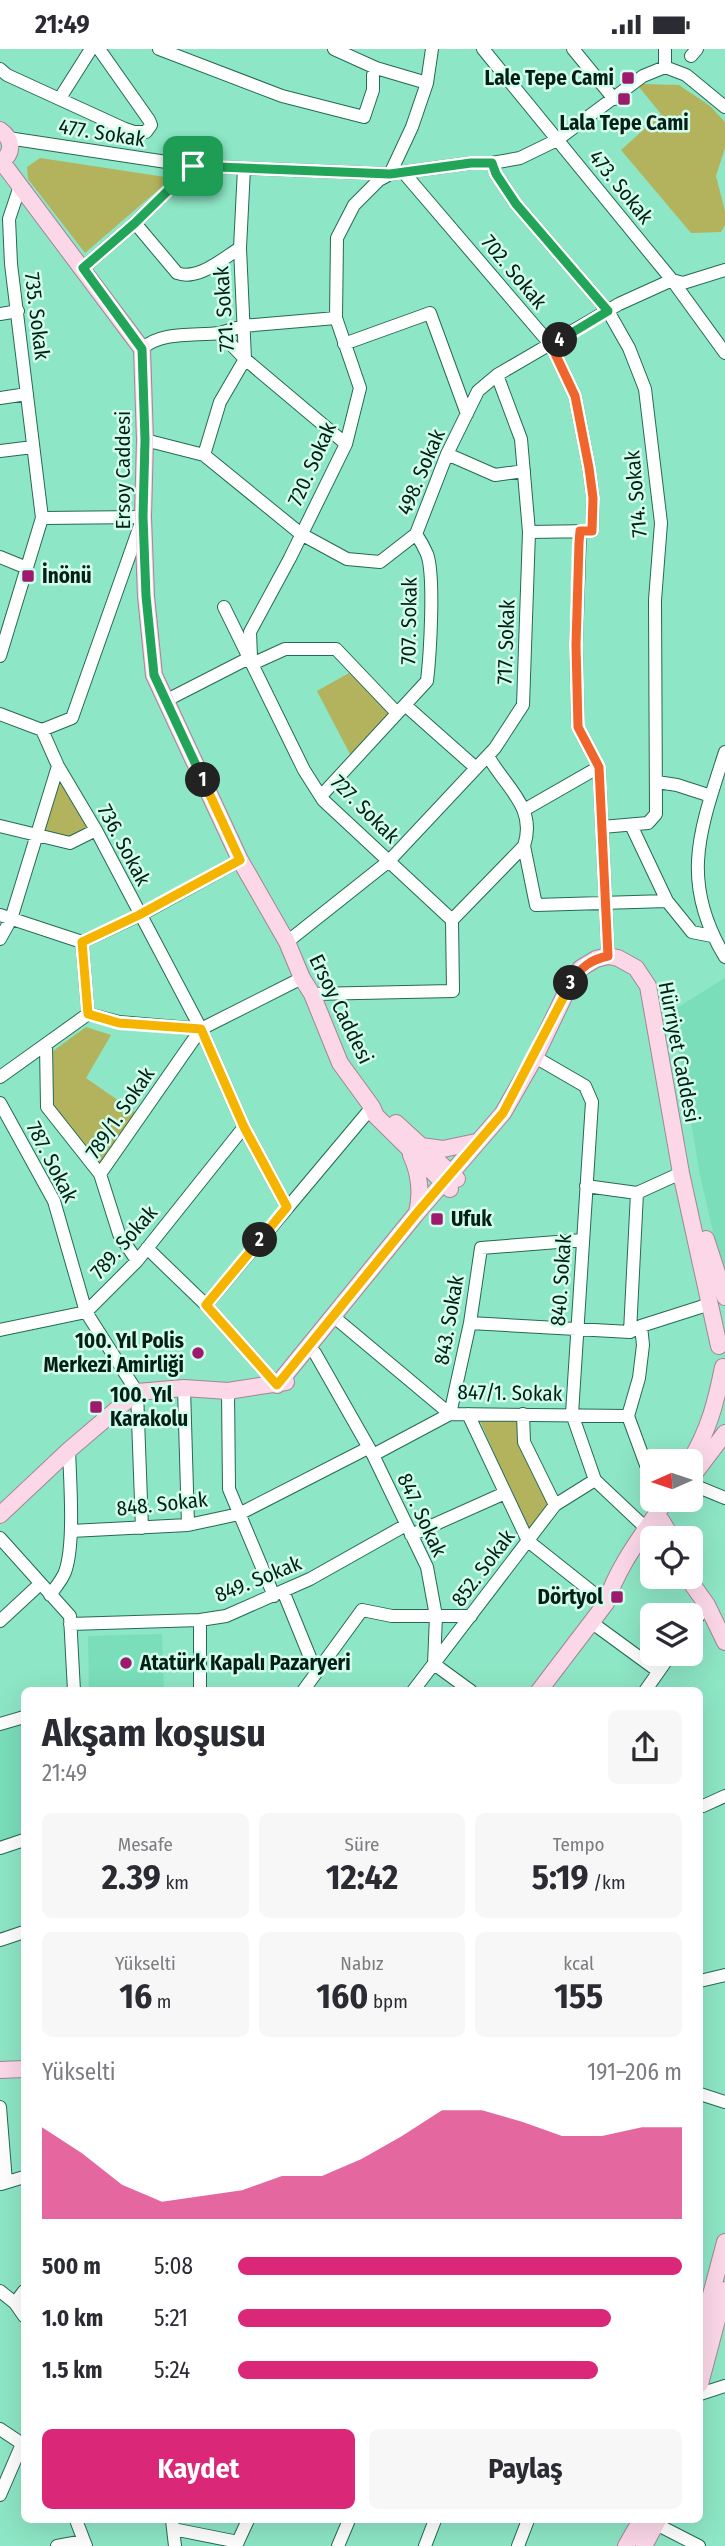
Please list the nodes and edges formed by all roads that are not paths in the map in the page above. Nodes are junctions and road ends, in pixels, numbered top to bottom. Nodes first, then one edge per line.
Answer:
1 (91, 49) edge
2 (99, 49) edge
3 (159, 49) edge
4 (334, 49) edge
5 (432, 49) edge
6 (483, 49) edge
7 (573, 49) edge
8 (665, 49) edge
9 (665, 67) junction
10 (376, 68) junction
11 (0, 69) edge
12 (426, 83) junction
13 (60, 98) junction
14 (614, 99) junction
15 (725, 107) edge
16 (4, 134) edge
17 (556, 140) junction
18 (1, 162) edge
19 (492, 163) junction
20 (193, 166) junction
21 (243, 168) junction
22 (397, 173) junction
23 (20, 185) junction
24 (135, 223) junction
25 (240, 249) junction
26 (83, 268) junction
27 (725, 270) edge
28 (672, 280) junction
29 (18, 311) junction
30 (608, 311) junction
31 (0, 314) edge
32 (336, 318) junction
33 (243, 325) junction
34 (220, 333) junction
35 (345, 344) junction
36 (551, 345) junction
37 (142, 349) junction
38 (725, 353) edge
39 (245, 359) junction
40 (497, 375) junction
41 (27, 394) junction
42 (0, 398) edge
43 (467, 414) junction
44 (145, 440) junction
45 (346, 445) junction
46 (33, 447) junction
47 (0, 451) edge
48 (447, 454) junction
49 (204, 455) junction
50 (524, 471) junction
51 (143, 517) junction
52 (42, 518) junction
53 (586, 531) junction
54 (529, 532) junction
55 (301, 534) junction
56 (416, 534) junction
57 (0, 557) edge
58 (26, 568) junction
59 (225, 607) dead end
60 (0, 656) edge
61 (252, 660) junction
62 (165, 701) junction
63 (401, 709) junction
64 (0, 714) edge
65 (42, 730) junction
66 (725, 752) edge
67 (488, 756) junction
68 (58, 766) junction
69 (599, 767) junction
70 (476, 768) junction
71 (657, 782) junction
72 (321, 796) junction
73 (711, 796) junction
74 (524, 810) junction
75 (631, 825) junction
76 (0, 826) edge
77 (602, 827) junction
78 (96, 830) junction
79 (36, 835) junction
80 (524, 846) junction
81 (240, 860) junction
82 (389, 861) junction
83 (607, 901) junction
84 (667, 901) junction
85 (139, 915) junction
86 (6, 917) edge
87 (452, 920) junction
88 (712, 936) junction
89 (0, 939) edge
90 (82, 942) junction
91 (287, 942) junction
92 (608, 956) junction
93 (725, 957) edge
94 (302, 978) junction
95 (312, 995) junction
96 (88, 1014) junction
97 (201, 1029) junction
98 (46, 1044) junction
99 (535, 1057) junction
100 (0, 1077) edge
101 (0, 1103) edge
102 (372, 1107) junction
103 (503, 1113) junction
104 (244, 1127) junction
105 (476, 1142) junction
106 (415, 1148) junction
107 (681, 1173) junction
108 (100, 1174) junction
109 (450, 1181) junction
110 (586, 1186) junction
111 (637, 1193) junction
112 (287, 1207) junction
113 (416, 1214) junction
114 (583, 1240) junction
115 (147, 1248) junction
116 (137, 1261) junction
117 (718, 1300) edge
118 (206, 1305) junction
119 (86, 1312) junction
120 (341, 1322) junction
121 (470, 1324) junction
122 (578, 1329) junction
123 (635, 1329) junction
124 (0, 1330) edge
125 (722, 1340) edge
126 (315, 1353) junction
127 (724, 1368) edge
128 (277, 1385) junction
129 (184, 1388) junction
130 (228, 1391) junction
131 (137, 1392) junction
132 (450, 1413) junction
133 (468, 1414) junction
134 (523, 1414) junction
135 (572, 1414) junction
136 (628, 1416) junction
137 (725, 1433) edge
138 (640, 1449) edge
139 (701, 1449) edge
140 (69, 1450) junction
141 (370, 1451) junction
142 (704, 1458) edge
143 (595, 1480) junction
144 (704, 1482) edge
145 (505, 1493) junction
146 (725, 1497) edge
147 (555, 1505) junction
148 (658, 1512) edge
149 (239, 1514) junction
150 (0, 1515) edge
151 (633, 1516) junction
152 (188, 1525) junction
153 (642, 1526) edge
154 (142, 1528) junction
155 (408, 1530) junction
156 (71, 1531) junction
157 (0, 1538) edge
158 (528, 1541) junction
159 (640, 1547) edge
160 (703, 1583) edge
161 (40, 1584) junction
162 (696, 1589) edge
163 (279, 1593) junction
164 (50, 1595) junction
165 (606, 1603) junction
166 (707, 1605) junction
167 (703, 1610) edge
168 (436, 1616) junction
169 (471, 1616) junction
170 (200, 1620) junction
171 (0, 1621) edge
172 (591, 1622) junction
173 (70, 1624) junction
174 (725, 1624) edge
175 (725, 1642) edge
176 (434, 1664) junction
177 (662, 1666) edge
178 (658, 1671) junction
179 (317, 1672) junction
180 (74, 1687) edge
181 (200, 1687) edge
182 (306, 1687) edge
183 (416, 1687) edge
184 (466, 1687) edge
185 (546, 1687) edge
186 (650, 1687) edge
187 (21, 1718) edge
188 (0, 1724) edge
189 (725, 1796) edge
190 (703, 1805) edge
191 (21, 1841) edge
192 (0, 1848) edge
193 (21, 1933) edge
194 (0, 1940) edge
195 (725, 1975) edge
196 (703, 1980) edge
197 (21, 2069) edge
198 (0, 2070) edge
199 (703, 2095) edge
200 (725, 2102) edge
201 (0, 2107) edge
202 (21, 2179) edge
203 (3, 2183) edge
204 (725, 2242) edge
205 (713, 2285) edge
206 (0, 2291) edge
207 (21, 2295) edge
208 (15, 2303) junction
209 (21, 2312) edge
210 (703, 2324) edge
211 (703, 2361) edge
212 (725, 2386) edge
213 (703, 2393) edge
214 (0, 2429) edge
215 (21, 2443) edge
216 (21, 2448) edge
217 (0, 2495) edge
218 (77, 2523) edge
219 (247, 2523) edge
220 (348, 2523) edge
221 (434, 2523) edge
222 (527, 2523) edge
223 (650, 2523) edge
224 (651, 2523) edge
225 (656, 2523) edge
226 (173, 2524) edge
227 (85, 2544) edge
228 (237, 2544) edge
229 (57, 2546) edge
230 (175, 2546) edge
231 (338, 2546) edge
232 (425, 2546) edge
233 (518, 2546) edge
234 (626, 2546) edge
235 (644, 2546) edge
236 (699, 2546) edge

1 - 13 street
2 - 13 street
3 - 10 street
4 - 10 street
5 - 12 street
6 - 17 street, 473. Sokak
7 - 14 street
8 - 9 street
9 - 14 street, 477. Sokak
9 - 15 street
10 - 12 street
11 - 13 street
12 - 22 street
14 - 17 street, 477. Sokak
16 - 18 main road
16 - 20 street, 477. Sokak
17 - 19 street, 477. Sokak
17 - 28 street, 473. Sokak
18 - 23 main road
19 - 22 street, 477. Sokak
19 - 30 street, 714. Sokak
20 - 21 street, 477. Sokak
20 - 24 street
21 - 22 street, 477. Sokak
21 - 25 street, 721. Sokak
22 - 32 street, 720. Sokak
22 - 36 street, 702. Sokak
23 - 26 main road
23 - 29 street, 735. Sokak
24 - 25 street
24 - 26 street
25 - 33 street, 721. Sokak
26 - 37 main road
27 - 28 street, 498. Sokak
28 - 30 street, 498. Sokak
28 - 38 street, 473. Sokak
29 - 31 street
29 - 41 street, 735. Sokak
30 - 36 street, 498. Sokak
30 - 71 street, 714. Sokak
32 - 33 street
32 - 35 street, 720. Sokak
33 - 34 street
33 - 39 street, 721. Sokak
34 - 37 street
34 - 39 street
35 - 43 street
35 - 45 street, 720. Sokak
36 - 40 street, 498. Sokak
36 - 53 street, 702. Sokak
37 - 44 main road, Ersoy Caddesi
39 - 45 street, 721. Sokak
39 - 49 street
40 - 43 street, 498. Sokak
40 - 50 street, 717. Sokak
41 - 42 street
41 - 46 street, 735. Sokak
43 - 48 street, 498. Sokak
44 - 49 street, 498. Sokak
44 - 51 main road, Ersoy Caddesi
45 - 55 street, 720. Sokak
46 - 47 street
46 - 52 street, 735. Sokak
48 - 50 street
48 - 56 street, 498. Sokak
49 - 55 street, 498. Sokak
50 - 54 street, 717. Sokak
51 - 52 street
51 - 62 main road, Ersoy Caddesi
51 - 65 street
52 - 58 street, 735. Sokak
53 - 54 street
53 - 69 street, 702. Sokak
54 - 67 street, 717. Sokak
55 - 56 street, 498. Sokak
55 - 61 street, 720. Sokak
56 - 63 street, 707. Sokak
57 - 58 street
58 - 60 street, 735. Sokak
59 - 61 street, 727. Sokak
61 - 62 street
61 - 63 street
61 - 72 street, 727. Sokak
62 - 81 main road, Ersoy Caddesi
63 - 70 street
63 - 72 street, 707. Sokak
64 - 65 street
65 - 68 street, 736. Sokak
66 - 73 street
67 - 70 street, 717. Sokak
67 - 74 street
68 - 78 street, 736. Sokak
68 - 79 street
69 - 74 street
69 - 77 street
70 - 82 street, 717. Sokak
71 - 73 street
71 - 75 street, 714. Sokak
72 - 82 street, 727. Sokak
73 - 88 street
74 - 80 street
75 - 77 street, 714. Sokak
75 - 84 street
76 - 79 street
77 - 83 street
78 - 79 street
78 - 85 street, 736. Sokak
79 - 86 street
80 - 83 street
80 - 87 street
81 - 85 street
81 - 91 main road, Ersoy Caddesi
82 - 87 street, 727. Sokak
82 - 91 street, 717. Sokak
83 - 84 street
83 - 92 street
84 - 88 street
85 - 90 street
85 - 97 street, 736. Sokak
86 - 89 street
86 - 90 street
87 - 95 street
88 - 93 street
90 - 96 street
91 - 94 main road, Ersoy Caddesi
92 - 99 main road
92 - 107 main road, Hürriyet Caddesi
94 - 95 main road, Ersoy Caddesi
94 - 97 street
95 - 102 main road, Ersoy Caddesi
96 - 97 street
96 - 98 street
97 - 104 street, 736. Sokak
97 - 108 street, 789/1. Sokak
98 - 100 street
98 - 108 street
99 - 103 main road
99 - 110 street, 840. Sokak
101 - 119 street, 787. Sokak
102 - 106 main road, Ersoy Caddesi
102 - 112 street
103 - 105 main road
103 - 109 main road
104 - 112 street, 736. Sokak
104 - 115 street, 789. Sokak
105 - 106 main road
105 - 109 main road
106 - 109 main road, Ersoy Caddesi
106 - 113 main road, Ersoy Caddesi
107 - 111 street
107 - 117 main road, Hürriyet Caddesi
108 - 116 street, 789/1. Sokak
109 - 113 main road
109 - 120 main road
110 - 111 street
110 - 114 street, 840. Sokak
111 - 123 street
112 - 118 street
113 - 128 main road
114 - 121 street, 843. Sokak
114 - 122 street, 840. Sokak
115 - 116 street, 789. Sokak
115 - 118 street
116 - 119 street, 789. Sokak
117 - 123 street
117 - 125 main road, Hürriyet Caddesi
118 - 128 street
119 - 124 street
119 - 131 street, 787. Sokak
120 - 126 main road
120 - 132 street, 847/1. Sokak
121 - 122 street
121 - 132 street, 843. Sokak
122 - 123 street
122 - 135 street, 840. Sokak
123 - 136 street
125 - 127 main road, Hürriyet Caddesi
126 - 128 main road
126 - 141 street, 847. Sokak
127 - 139 main road
128 - 130 main road
129 - 130 main road
129 - 131 main road
129 - 152 street
130 - 149 street
131 - 140 main road
131 - 154 street
132 - 133 street, 847/1. Sokak
132 - 141 street
133 - 134 street, 847/1. Sokak
133 - 145 street
134 - 135 street, 847/1. Sokak
134 - 147 street
135 - 136 street, 847/1. Sokak
135 - 143 street, 840. Sokak
136 - 138 street
137 - 142 main road
140 - 150 main road
140 - 156 street
141 - 149 street, 848. Sokak
141 - 155 street, 847. Sokak
143 - 147 street, 852. Sokak
143 - 151 street, 840. Sokak
144 - 146 street
145 - 155 street, 849. Sokak
145 - 158 street
147 - 158 street, 852. Sokak
148 - 151 street
149 - 152 street, 848. Sokak
149 - 163 street
151 - 153 street, 840. Sokak
152 - 154 street, 848. Sokak
154 - 156 street, 848. Sokak
155 - 163 street, 849. Sokak
155 - 168 street, 847. Sokak
156 - 164 street
157 - 161 street
158 - 165 street
158 - 169 street, 852. Sokak
159 - 165 main road
160 - 174 main road
161 - 164 street
161 - 171 street
162 - 166 main road
163 - 170 street, 849. Sokak
163 - 179 street
164 - 173 street
165 - 172 main road
166 - 167 street
166 - 175 main road
168 - 169 street
168 - 176 street, 847. Sokak
168 - 179 street
169 - 176 street, 852. Sokak
170 - 173 street, 849. Sokak
170 - 181 street
172 - 178 street
172 - 185 main road
173 - 180 street
176 - 183 street, 852. Sokak
176 - 184 street
177 - 178 street
178 - 186 street
179 - 182 street
187 - 188 street
189 - 190 street
191 - 192 street
193 - 194 street
195 - 196 street
197 - 198 main road
199 - 200 street
201 - 203 street
202 - 203 street
204 - 205 main road
205 - 210 main road
205 - 211 main road
206 - 208 street
207 - 208 street
208 - 209 street
212 - 213 street
214 - 215 street
216 - 217 street
218 - 227 street
219 - 228 street
220 - 231 street
221 - 232 street
222 - 233 street
223 - 234 main road
224 - 235 main road
225 - 236 street
226 - 228 street
226 - 230 street
227 - 229 street

